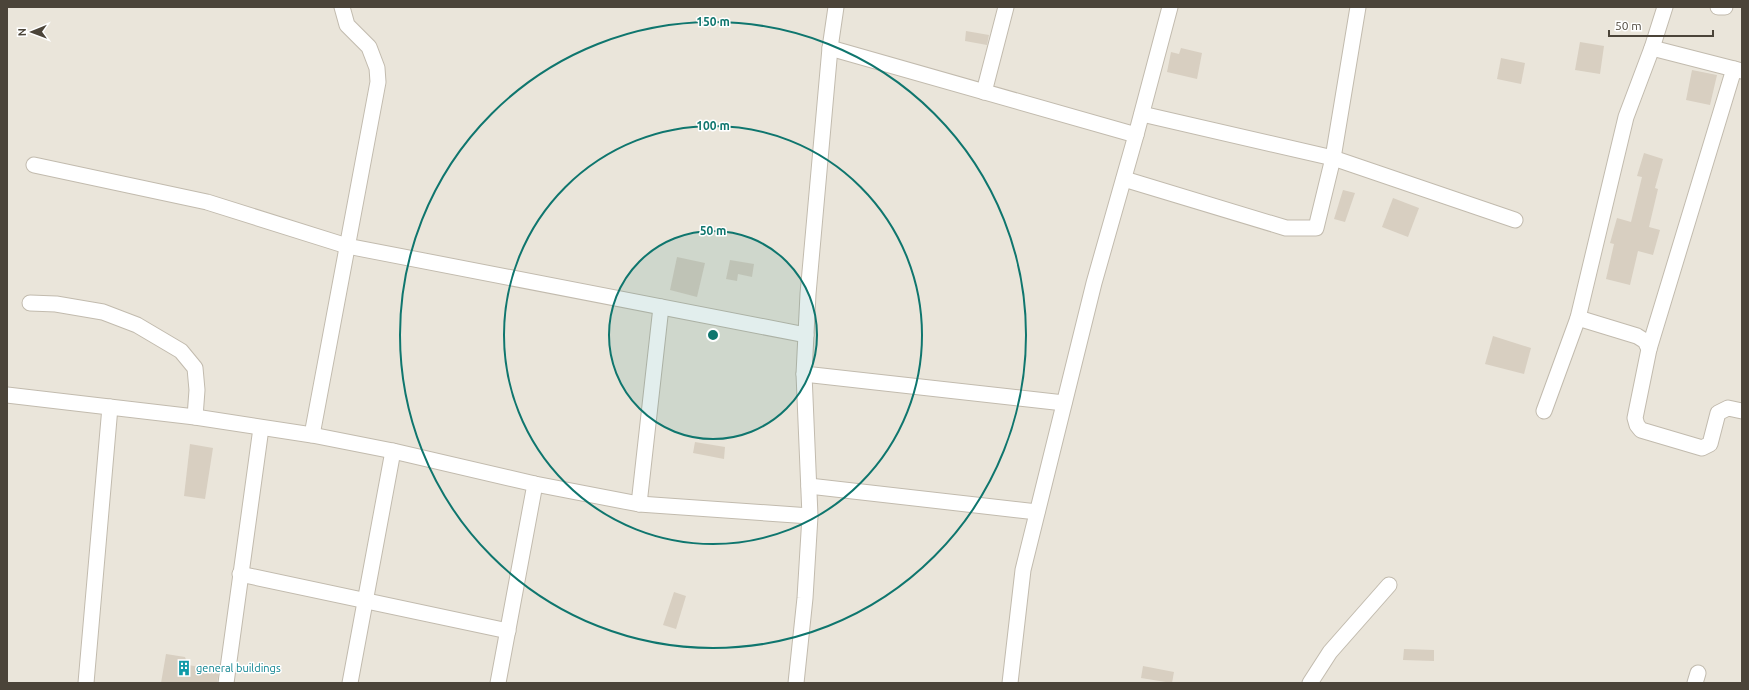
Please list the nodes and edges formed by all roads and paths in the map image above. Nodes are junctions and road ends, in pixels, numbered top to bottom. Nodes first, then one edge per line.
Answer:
1 (342, 7) edge
2 (836, 7) edge
3 (1006, 7) edge
4 (1170, 7) edge
5 (1358, 7) edge
6 (1665, 7) edge
7 (1718, 7) edge
8 (1725, 7) edge
9 (830, 48) junction
10 (1652, 48) junction
11 (1738, 70) edge
12 (984, 92) junction
13 (1142, 114) junction
14 (1136, 135) junction
15 (1333, 158) junction
16 (34, 165) dead end
17 (1124, 179) junction
18 (1515, 220) dead end
19 (347, 246) junction
20 (30, 303) dead end
21 (661, 307) junction
22 (1578, 318) junction
23 (806, 335) junction
24 (1650, 349) junction
25 (804, 374) junction
26 (7, 395) edge
27 (1064, 403) junction
28 (110, 407) junction
29 (1544, 411) dead end
30 (1742, 411) edge
31 (196, 417) junction
32 (261, 428) junction
33 (312, 435) junction
34 (393, 451) junction
35 (535, 484) junction
36 (809, 486) junction
37 (639, 504) junction
38 (1037, 512) junction
39 (810, 516) junction
40 (240, 574) junction
41 (1389, 585) dead end
42 (365, 600) junction
43 (508, 631) junction
44 (86, 683) edge
45 (226, 683) edge
46 (350, 683) edge
47 (498, 683) edge
48 (796, 683) edge
49 (1010, 683) edge
50 (1310, 683) edge

1 - 19 street
2 - 9 street
3 - 12 street
4 - 13 street
5 - 15 street
6 - 10 street
7 - 8 street
9 - 12 street
9 - 23 street
10 - 11 street
10 - 22 street
11 - 24 street
12 - 14 street
13 - 14 street
13 - 15 street
14 - 17 street
15 - 17 street
15 - 18 street
16 - 19 street
17 - 27 street
19 - 21 street
19 - 33 street
20 - 31 street
21 - 23 street
21 - 37 street
22 - 24 street
22 - 29 street
23 - 25 street
24 - 30 street
25 - 27 street
25 - 36 street
26 - 28 street
27 - 38 street
28 - 31 street
28 - 44 street
31 - 32 street
32 - 33 street
32 - 40 street
33 - 34 street
34 - 35 street
34 - 42 street
35 - 37 street
35 - 43 street
36 - 38 street
36 - 39 street
37 - 39 street
38 - 49 street
39 - 48 street
40 - 42 street
40 - 45 street
41 - 50 street
42 - 43 street
42 - 46 street
43 - 47 street

